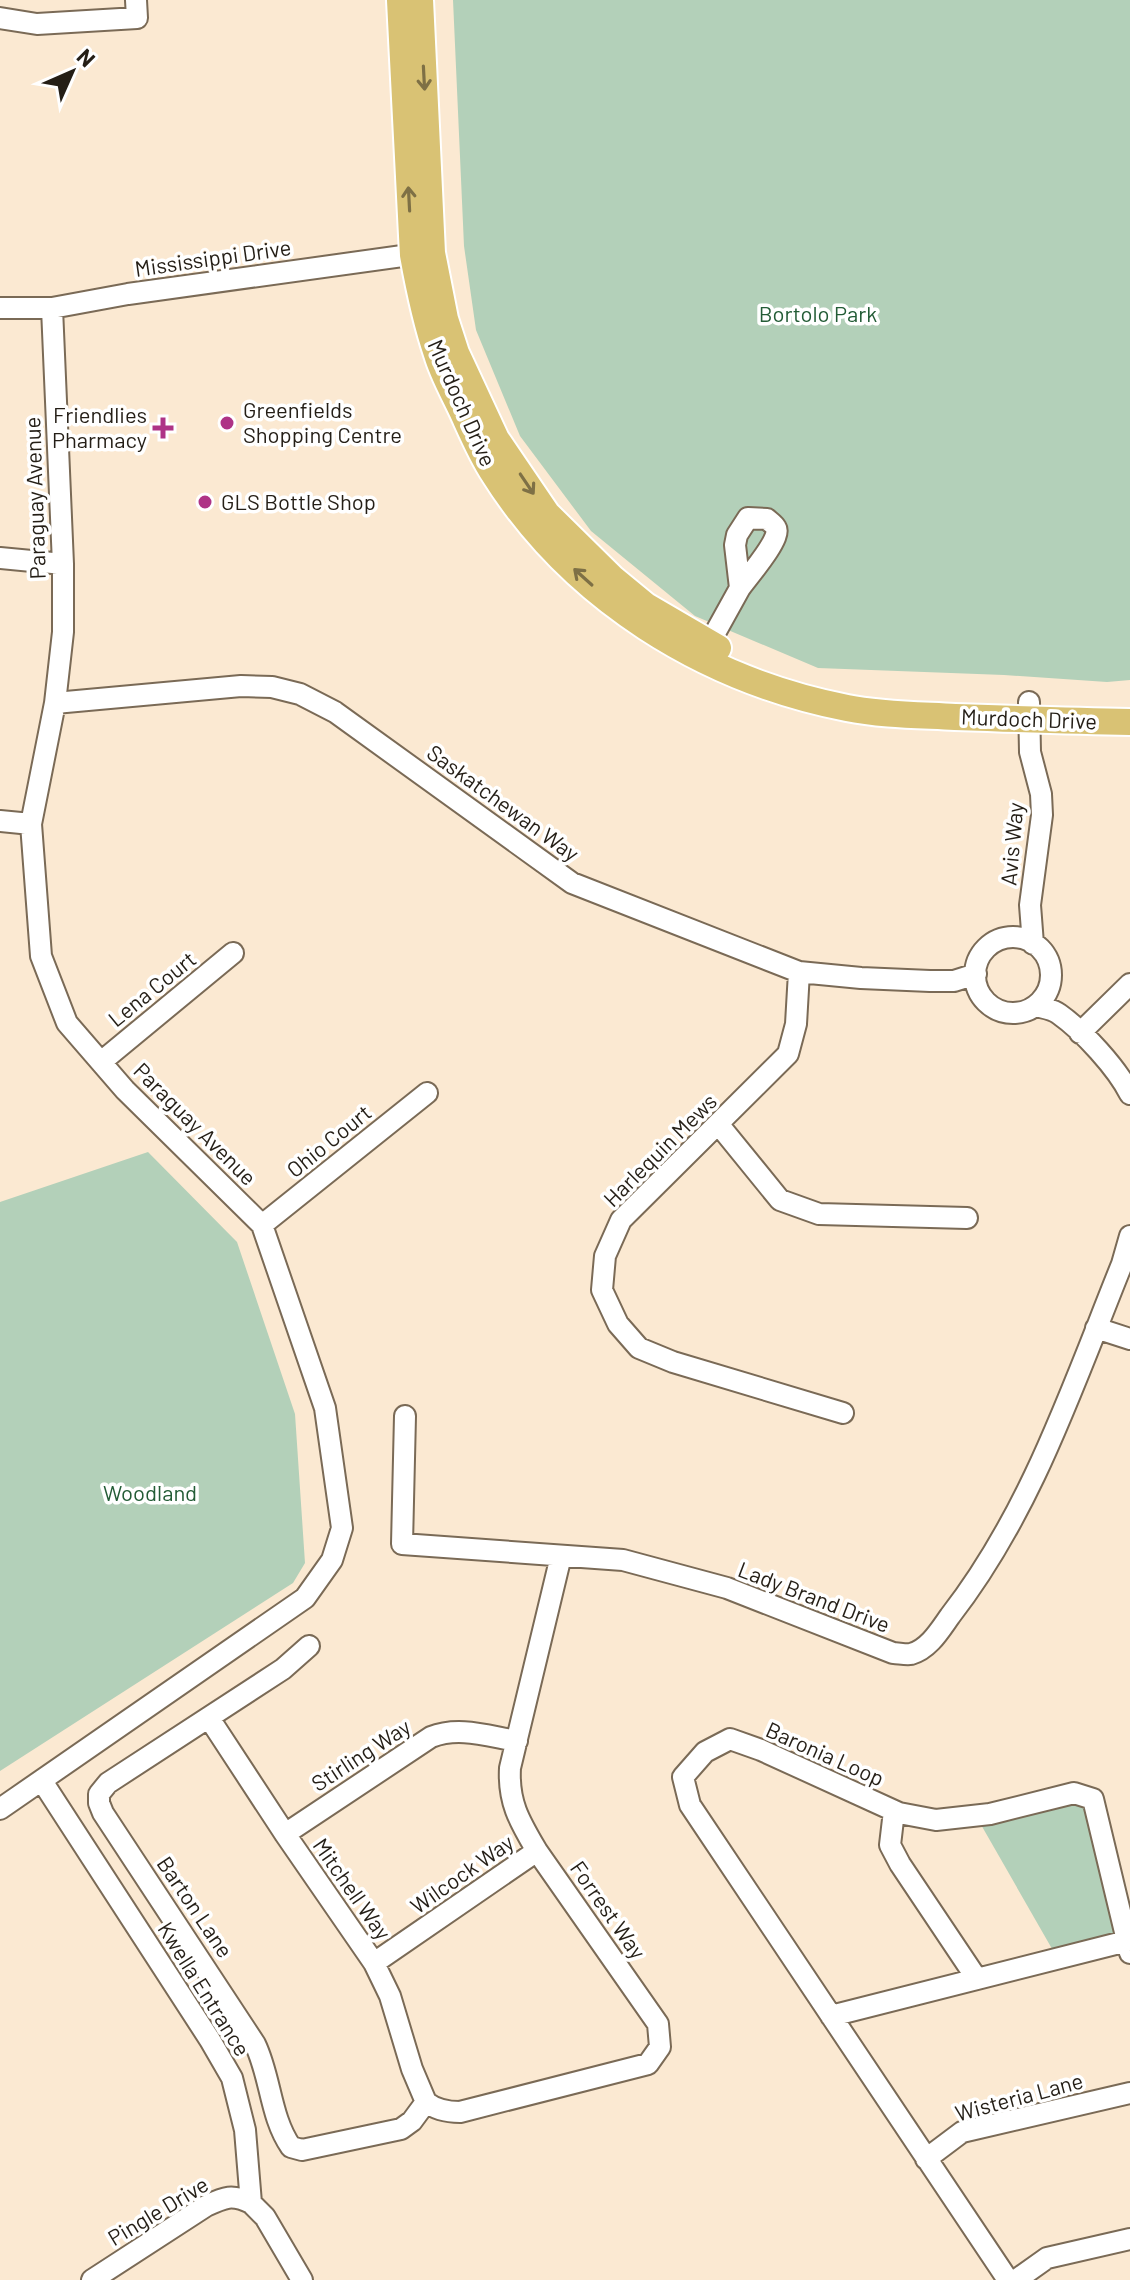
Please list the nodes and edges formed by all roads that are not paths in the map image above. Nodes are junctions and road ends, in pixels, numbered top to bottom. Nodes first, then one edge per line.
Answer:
1 (136, 0) edge
2 (400, 0) edge
3 (420, 0) edge
4 (0, 18) edge
5 (423, 254) junction
6 (0, 308) edge
7 (52, 308) junction
8 (0, 558) edge
9 (63, 564) junction
10 (740, 588) dead end
11 (709, 644) junction
12 (55, 703) junction
13 (1130, 705) edge
14 (1029, 711) junction
15 (1130, 722) edge
16 (0, 821) edge
17 (31, 824) junction
18 (1033, 944) junction
19 (233, 953) dead end
20 (799, 972) junction
21 (976, 974) junction
22 (1130, 984) edge
23 (1036, 1006) junction
24 (1080, 1033) junction
25 (101, 1062) junction
26 (427, 1093) dead end
27 (1130, 1094) edge
28 (719, 1125) junction
29 (967, 1218) dead end
30 (262, 1225) junction
31 (1130, 1236) edge
32 (1096, 1328) junction
33 (1130, 1339) edge
34 (843, 1413) dead end
35 (405, 1416) dead end
36 (561, 1556) junction
37 (309, 1646) dead end
38 (209, 1718) junction
39 (517, 1741) junction
40 (42, 1781) junction
41 (0, 1809) edge
42 (894, 1811) junction
43 (285, 1834) junction
44 (537, 1851) junction
45 (1128, 1947) edge
46 (374, 1963) junction
47 (977, 1979) junction
48 (831, 2016) junction
49 (1130, 2093) edge
50 (426, 2102) junction
51 (926, 2159) junction
52 (251, 2203) junction
53 (1130, 2239) edge
54 (92, 2280) edge
55 (302, 2280) edge
56 (1008, 2280) edge
57 (1016, 2280) edge

1 - 4 street
5 -> 2 main road, Murdoch Drive
3 -> 5 main road, Murdoch Drive
5 - 7 street, Mississippi Drive
5 -> 11 main road, Murdoch Drive
14 -> 5 main road, Murdoch Drive
6 - 7 street, Mississippi Drive
7 - 9 street, Paraguay Avenue
8 - 9 street
9 - 12 street, Paraguay Avenue
10 - 11 street
11 - 14 main road, Murdoch Drive
12 - 17 street, Paraguay Avenue
12 - 20 street, Saskatchewan Way
13 - 14 main road, Murdoch Drive
14 - 15 main road, Murdoch Drive
14 - 18 street, Avis Way
16 - 17 street
17 - 25 street, Paraguay Avenue
18 - 21 street
18 - 23 street
19 - 25 street, Lena Court
20 - 21 street, Saskatchewan Way
20 - 28 street, Harlequin Mews
21 - 23 street
22 - 24 street
23 - 24 street
24 - 27 street
25 - 30 street, Paraguay Avenue
26 - 30 street, Ohio Court
28 - 29 street
28 - 34 street, Harlequin Mews
30 - 40 street, Paraguay Avenue
31 - 32 street, Lady Brand Drive
32 - 33 street
32 - 36 street, Lady Brand Drive
35 - 36 street, Lady Brand Drive
36 - 39 street, Forrest Way
37 - 38 street, Barton Lane
38 - 43 street, Mitchell Way
38 - 50 street, Barton Lane
39 - 43 street, Stirling Way
39 - 44 street, Forrest Way
40 - 41 street, Paraguay Avenue
40 - 52 street, Kwella Entrance
42 - 45 street, Baronia Loop
42 - 47 street
42 - 48 street, Baronia Loop
43 - 46 street, Mitchell Way
44 - 46 street, Wilcock Way
44 - 50 street, Forrest Way
45 - 47 street, Baronia Loop
46 - 50 street, Mitchell Way
47 - 48 street, Baronia Loop
48 - 51 street, Baronia Loop
49 - 51 street, Wisteria Lane
51 - 56 street, Baronia Loop
52 - 54 street, Pingle Drive
52 - 55 street
53 - 57 street

